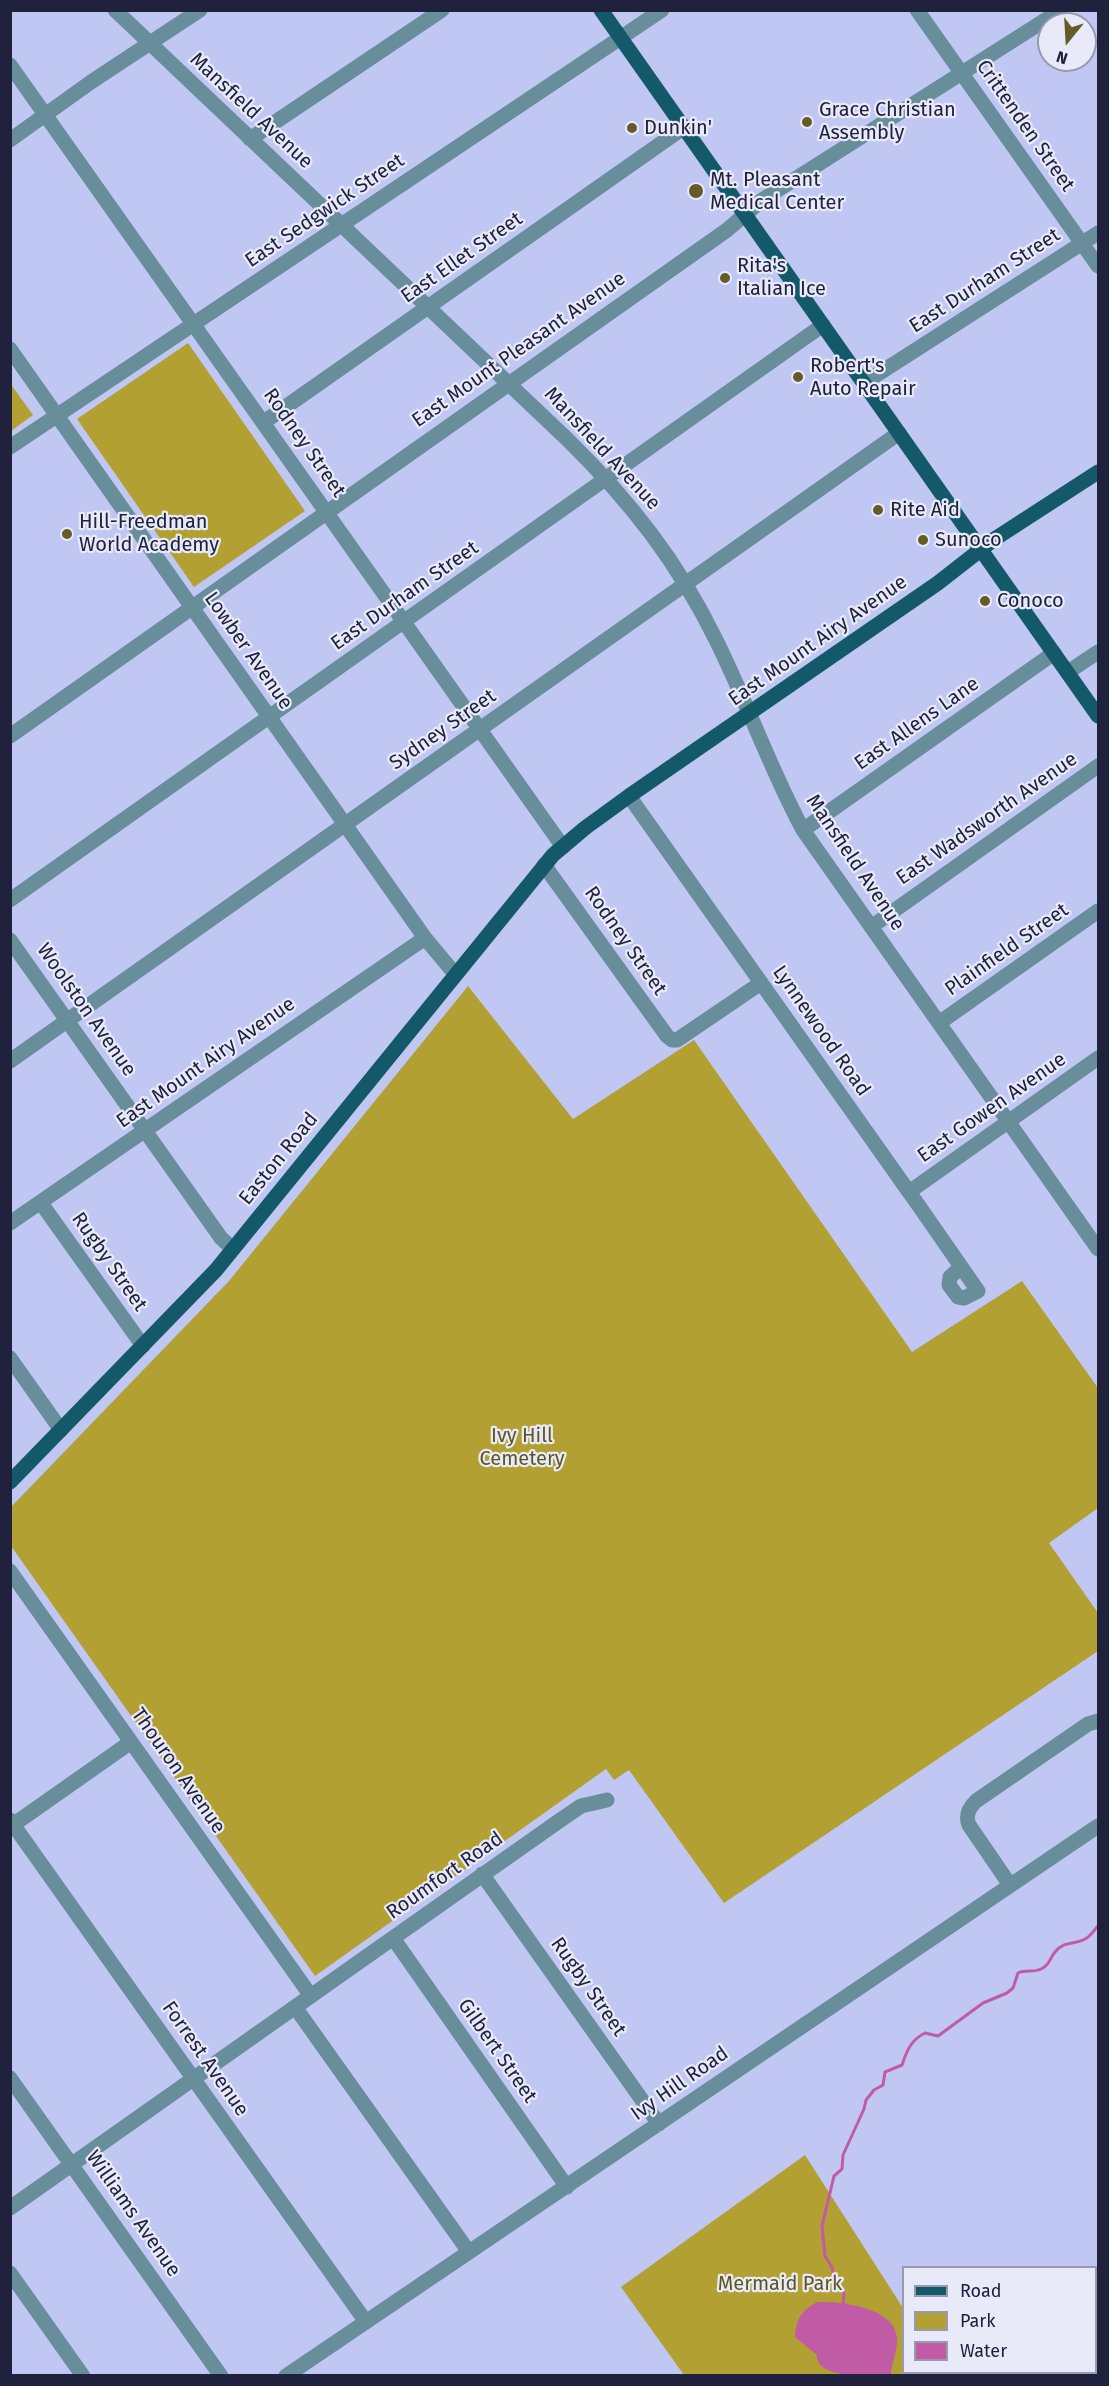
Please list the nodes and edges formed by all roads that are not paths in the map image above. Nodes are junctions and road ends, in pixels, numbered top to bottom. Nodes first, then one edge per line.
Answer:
1 (115, 10) edge
2 (200, 10) edge
3 (442, 10) edge
4 (601, 10) edge
5 (662, 10) edge
6 (918, 10) edge
7 (1060, 10) edge
8 (620, 38) junction
9 (149, 43) junction
10 (10, 65) edge
11 (962, 73) junction
12 (46, 116) junction
13 (683, 128) junction
14 (250, 139) junction
15 (10, 140) edge
16 (745, 215) junction
17 (341, 225) junction
18 (1098, 233) edge
19 (1082, 243) junction
20 (1098, 266) edge
21 (429, 307) junction
22 (194, 325) junction
23 (823, 325) junction
24 (10, 349) edge
25 (509, 383) junction
26 (864, 383) junction
27 (57, 415) junction
28 (264, 422) junction
29 (899, 433) junction
30 (10, 447) edge
31 (1098, 472) edge
32 (607, 479) junction
33 (327, 512) junction
34 (981, 549) junction
35 (686, 585) junction
36 (192, 608) junction
37 (404, 622) junction
38 (1098, 652) edge
39 (1054, 653) junction
40 (1068, 672) junction
41 (749, 713) junction
42 (1098, 716) edge
43 (269, 717) junction
44 (480, 730) junction
45 (10, 736) edge
46 (1098, 766) edge
47 (629, 796) junction
48 (345, 825) junction
49 (803, 830) junction
50 (562, 847) junction
51 (544, 865) junction
52 (10, 900) edge
53 (1098, 910) edge
54 (871, 927) junction
55 (425, 938) junction
56 (10, 939) edge
57 (455, 975) junction
58 (761, 983) junction
59 (68, 1021) junction
60 (939, 1023) junction
61 (1098, 1058) edge
62 (10, 1061) edge
63 (1009, 1121) junction
64 (146, 1131) junction
65 (909, 1192) junction
66 (41, 1203) junction
67 (10, 1223) edge
68 (233, 1249) junction
69 (1098, 1249) edge
70 (961, 1267) junction
71 (143, 1346) junction
72 (10, 1358) edge
73 (61, 1430) junction
74 (10, 1482) edge
75 (10, 1571) edge
76 (1098, 1720) edge
77 (131, 1742) junction
78 (607, 1800) dead end
79 (12, 1824) edge
80 (1098, 1826) edge
81 (483, 1874) junction
82 (1010, 1885) junction
83 (393, 1938) junction
84 (311, 1996) junction
85 (295, 2007) junction
86 (10, 2078) edge
87 (194, 2079) junction
88 (659, 2124) junction
89 (72, 2165) junction
90 (567, 2187) junction
91 (10, 2208) edge
92 (469, 2252) junction
93 (10, 2272) edge
94 (366, 2322) junction
95 (83, 2376) edge
96 (221, 2376) edge
97 (286, 2376) edge

1 - 9 street, Mansfield Avenue
2 - 9 street
3 - 14 street
4 - 8 main road
5 - 8 street, East Sedgwick Street
6 - 11 street, Crittenden Street
7 - 11 street, East Mount Pleasant Avenue
8 - 13 main road
8 - 17 street, East Sedgwick Street
9 - 12 street
9 - 14 street, Mansfield Avenue
10 - 12 street, Rodney Street
11 - 16 street, East Mount Pleasant Avenue
11 - 19 street, Crittenden Street
12 - 15 street
12 - 22 street, Rodney Street
13 - 16 main road
13 - 21 street, East Ellet Street
14 - 17 street, Mansfield Avenue
16 - 23 main road
16 - 25 street, East Mount Pleasant Avenue
17 - 21 street, Mansfield Avenue
17 - 22 street, East Sedgwick Street
18 - 19 street, East Durham Street
19 - 20 street, Crittenden Street
19 - 26 street, East Durham Street
21 - 25 street, Mansfield Avenue
21 - 28 street, East Ellet Street
22 - 27 street, East Sedgwick Street
22 - 28 street, Rodney Street
23 - 26 main road
23 - 32 street, East Durham Street
24 - 27 street, Lowber Avenue
25 - 32 street, Mansfield Avenue
25 - 33 street, East Mount Pleasant Avenue
26 - 29 main road
27 - 30 street, East Sedgwick Street
27 - 36 street, Lowber Avenue
28 - 33 street, Rodney Street
29 - 34 main road
29 - 35 street, Sydney Street
31 - 34 main road, East Mount Airy Avenue
32 - 35 street, Mansfield Avenue
32 - 37 street, East Durham Street
33 - 36 street, East Mount Pleasant Avenue
33 - 37 street, Rodney Street
34 - 39 main road
34 - 41 main road, East Mount Airy Avenue
35 - 41 street, Mansfield Avenue
35 - 44 street, Sydney Street
36 - 43 street, Lowber Avenue
36 - 45 street, East Mount Pleasant Avenue
37 - 43 street, East Durham Street
37 - 44 street, Rodney Street
38 - 40 street
39 - 40 main road
39 - 49 street, East Allens Lane
40 - 42 main road
41 - 47 main road, East Mount Airy Avenue
41 - 49 street, Mansfield Avenue
43 - 48 street, Lowber Avenue
43 - 52 street, East Durham Street
44 - 48 street, Sydney Street
44 - 50 street, Rodney Street
46 - 54 street, East Wadsworth Avenue
47 - 50 main road, East Mount Airy Avenue
47 - 58 street, Lynnewood Road
48 - 55 street, Lowber Avenue
48 - 59 street, Sydney Street
49 - 54 street, Mansfield Avenue
50 - 51 main road, Easton Road
51 - 57 main road, Easton Road
51 - 58 street, Rodney Street
53 - 60 street, Plainfield Street
54 - 60 street, Mansfield Avenue
55 - 57 street, Lowber Avenue
55 - 64 street, East Mount Airy Avenue
56 - 59 street, Woolston Avenue
57 - 68 main road, Easton Road
58 - 65 street, Lynnewood Road
59 - 62 street, Sydney Street
59 - 64 street, Woolston Avenue
60 - 63 street, Mansfield Avenue
61 - 63 street, East Gowen Avenue
63 - 65 street, East Gowen Avenue
63 - 69 street, Mansfield Avenue
64 - 66 street, East Mount Airy Avenue
64 - 68 street, Woolston Avenue
65 - 70 street, Lynnewood Road
66 - 67 street, East Mount Airy Avenue
66 - 71 street, Rugby Street
68 - 71 main road, Easton Road
70 - 70 street, Lynnewood Road
71 - 73 main road, Easton Road
72 - 73 street
73 - 74 main road, Easton Road
75 - 77 street, Thouron Avenue
76 - 82 street
77 - 79 street
77 - 84 street, Thouron Avenue
78 - 81 street, Roumfort Road
79 - 87 street, Forrest Avenue
80 - 82 street, Ivy Hill Road
81 - 83 street, Roumfort Road
81 - 88 street, Rugby Street
82 - 88 street, Ivy Hill Road
83 - 84 street, Roumfort Road
83 - 90 street, Gilbert Street
84 - 85 street, Roumfort Road
85 - 87 street
85 - 92 street
86 - 89 street, Williams Avenue
87 - 89 street
87 - 94 street, Forrest Avenue
88 - 90 street, Ivy Hill Road
89 - 91 street
89 - 96 street, Williams Avenue
90 - 92 street, Ivy Hill Road
92 - 94 street, Ivy Hill Road
93 - 95 street
94 - 97 street, Ivy Hill Road

